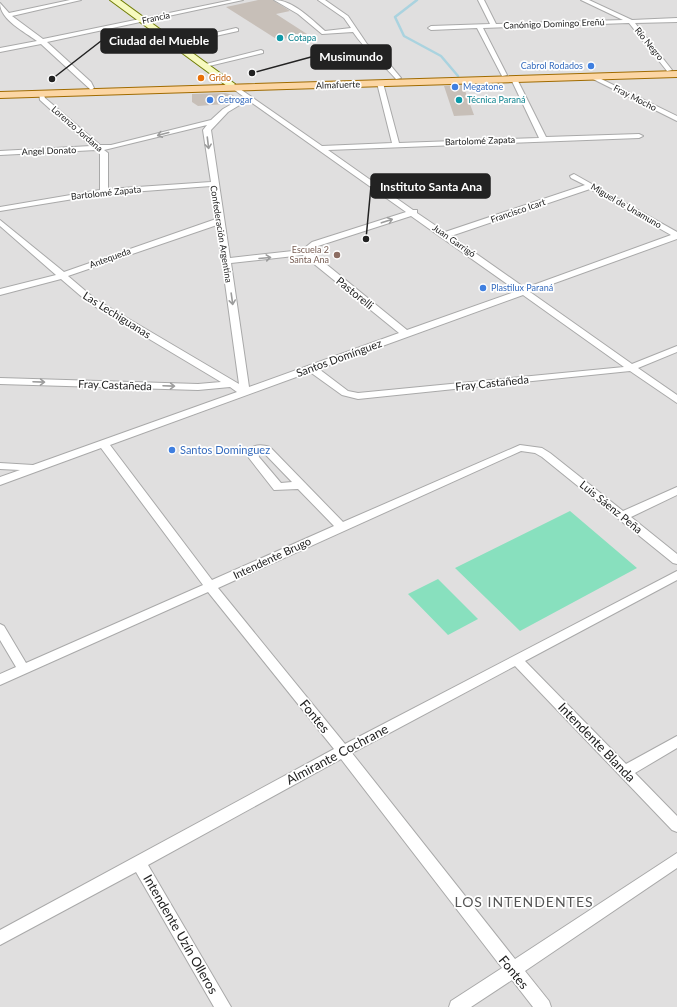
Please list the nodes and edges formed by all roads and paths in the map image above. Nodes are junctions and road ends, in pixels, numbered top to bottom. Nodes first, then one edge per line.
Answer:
1 (78, 0) edge
2 (114, 0) edge
3 (240, 0) edge
4 (277, 0) edge
5 (321, 0) edge
6 (481, 0) edge
7 (584, 0) edge
8 (0, 5) edge
9 (7, 15) junction
10 (677, 20) edge
11 (142, 21) junction
12 (630, 21) junction
13 (479, 26) junction
14 (494, 26) junction
15 (431, 28) dead end
16 (236, 30) dead end
17 (354, 30) junction
18 (43, 42) junction
19 (175, 43) junction
20 (1, 50) edge
21 (261, 52) dead end
22 (205, 65) junction
23 (674, 71) edge
24 (509, 77) junction
25 (593, 77) junction
26 (398, 78) junction
27 (380, 83) junction
28 (233, 86) junction
29 (91, 88) junction
30 (0, 90) edge
31 (42, 94) junction
32 (0, 96) edge
33 (249, 97) junction
34 (677, 120) edge
35 (215, 121) junction
36 (639, 136) dead end
37 (543, 139) junction
38 (396, 144) junction
39 (98, 148) junction
40 (322, 148) junction
41 (0, 153) edge
42 (574, 176) dead end
43 (213, 184) junction
44 (590, 186) junction
45 (104, 192) junction
46 (0, 209) edge
47 (414, 212) junction
48 (219, 221) junction
49 (0, 222) edge
50 (446, 235) junction
51 (677, 236) edge
52 (305, 252) junction
53 (226, 262) junction
54 (61, 276) junction
55 (525, 291) junction
56 (0, 292) edge
57 (406, 334) junction
58 (677, 349) edge
59 (311, 368) junction
60 (632, 368) junction
61 (0, 381) edge
62 (231, 384) junction
63 (245, 392) junction
64 (677, 400) edge
65 (103, 443) junction
66 (546, 455) joint
67 (0, 466) edge
68 (36, 467) junction
69 (0, 481) edge
70 (300, 485) dead end
71 (677, 491) edge
72 (623, 516) junction
73 (341, 527) junction
74 (677, 560) edge
75 (677, 575) edge
76 (211, 587) junction
77 (0, 629) edge
78 (516, 659) junction
79 (24, 670) junction
80 (0, 680) edge
81 (677, 740) edge
82 (343, 751) junction
83 (625, 772) junction
84 (677, 826) edge
85 (677, 860) edge
86 (138, 862) junction
87 (0, 938) edge
88 (512, 970) junction
89 (223, 1007) edge
90 (457, 1007) edge
91 (543, 1007) edge

1 - 9 street
2 - 11 street
3 - 11 street, Francia
4 - 17 street
5 - 17 street
6 - 14 street
7 - 12 street, Río Negro
8 - 9 street
9 - 18 street
10 - 12 street, Canónigo Domingo Ereñú
11 - 18 street, Francia
11 - 19 street
12 - 14 street, Canónigo Domingo Ereñú
12 - 23 street, Río Negro
13 - 14 street, Canónigo Domingo Ereñú
13 - 15 street, Canónigo Domingo Ereñú
13 - 24 street
16 - 19 street
17 - 26 street
18 - 20 street, Francia
18 - 29 street
19 - 22 street
21 - 22 street
22 - 28 street
23 - 24 main road, Almafuerte
23 - 25 main road, Almafuerte
24 - 25 main road, Almafuerte
24 - 26 main road, Almafuerte
24 - 27 main road, Almafuerte
24 - 37 street
25 - 34 street, Fray Mocho
26 - 28 main road, Almafuerte
27 - 28 main road, Almafuerte
27 - 38 street
28 - 29 main road, Almafuerte
28 - 31 main road, Almafuerte
28 - 33 street, Juan Garrigó
29 - 30 main road, Almafuerte
31 - 32 main road, Almafuerte
31 - 39 street, Lorenzo Jordana
33 - 35 street, Confederación Argentina
33 - 40 street, Juan Garrigó
35 -> 39 street, Angel Donato
35 -> 43 street, Confederación Argentina
36 - 37 street, Bartolomé Zapata
37 - 38 street, Bartolomé Zapata
38 - 40 street, Bartolomé Zapata
39 - 41 street, Angel Donato
39 - 45 street, Lorenzo Jordana
40 - 47 street, Juan Garrigó
42 - 44 street, Miguel de Unamuno
43 - 45 street, Bartolomé Zapata
43 - 48 street, Confederación Argentina
44 - 50 street, Francisco Icart
44 - 51 street, Miguel de Unamuno
45 - 46 street, Bartolomé Zapata
47 - 50 street, Juan Garrigó
52 -> 47 street
48 - 53 street, Confederación Argentina
48 - 54 street, Antequeda
49 - 54 street, Las Lechiguanas
50 - 55 street, Juan Garrigó
51 - 55 street, Santos Domínguez
53 -> 52 street
52 - 57 street, Pastorelli
53 -> 63 street, Confederación Argentina
54 - 56 street, Antequeda
54 - 62 street, Las Lechiguanas
55 - 57 street, Santos Domínguez
55 - 60 street, Juan Garrigó
57 - 59 street, Santos Domínguez
58 - 60 street, Fray Castañeda
59 - 60 street, Fray Castañeda
59 - 63 street, Santos Domínguez
60 - 64 street, Juan Garrigó
61 -> 62 street, Fray Castañeda
62 - 63 street, Las Lechiguanas
63 - 65 street, Santos Domínguez
65 - 68 street, Santos Domínguez
65 - 76 street, Fontes
66 - 72 street, Luis Sáenz Peña
66 - 73 street, Intendente Brugo
67 - 68 street
68 - 69 street, Santos Domínguez
70 - 73 street
71 - 72 street
72 - 74 street, Luis Sáenz Peña
73 - 76 street, Intendente Brugo
75 - 78 street, Almirante Cochrane
76 - 79 street, Intendente Brugo
76 - 82 street, Fontes
77 - 79 street
78 - 82 street, Almirante Cochrane
78 - 83 street, Intendente Blanda
79 - 80 street, Intendente Brugo
81 - 83 street
82 - 86 street, Almirante Cochrane
82 - 88 street, Fontes
83 - 84 street, Intendente Blanda
85 - 88 street
86 - 87 street, Almirante Cochrane
86 - 89 street, Intendente Uzín Olleros
88 - 90 street
88 - 91 street, Fontes

